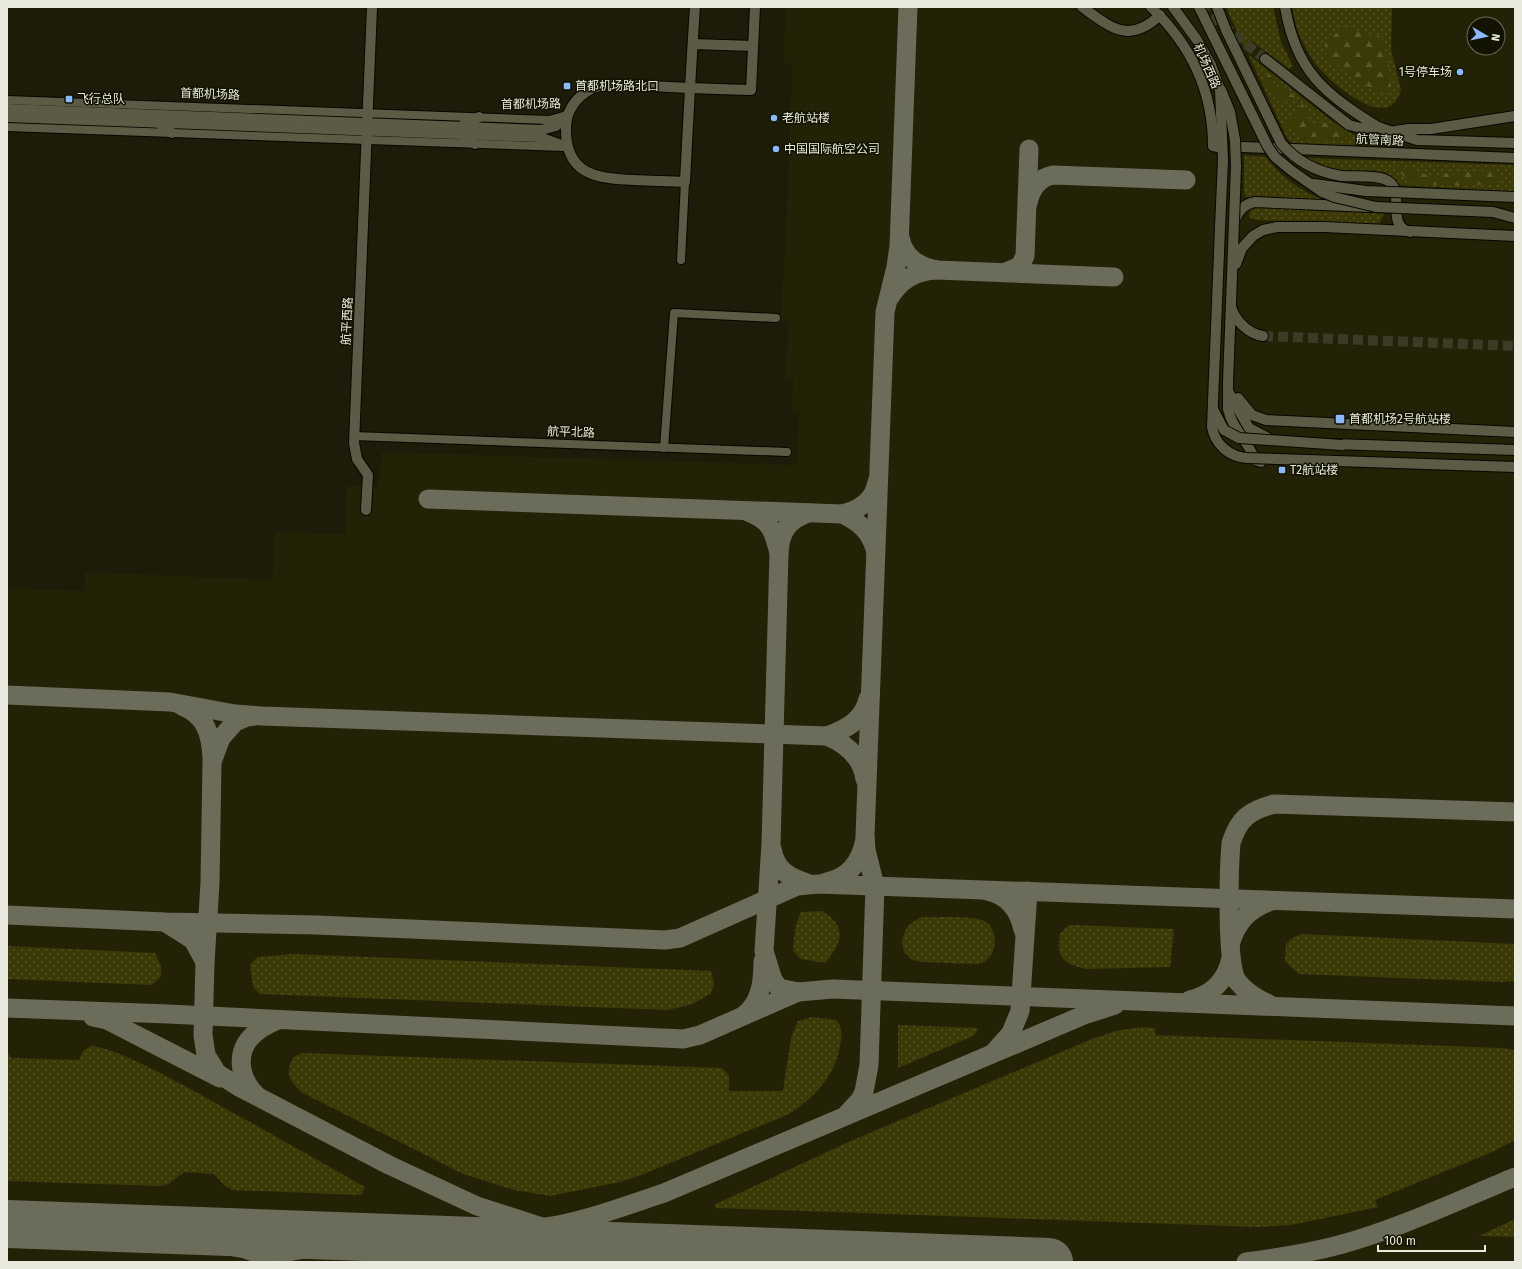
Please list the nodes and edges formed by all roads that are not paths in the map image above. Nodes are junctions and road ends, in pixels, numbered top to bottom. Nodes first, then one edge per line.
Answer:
1 (372, 7) edge
2 (695, 7) edge
3 (754, 7) edge
4 (1082, 7) edge
5 (1151, 7) edge
6 (1173, 7) edge
7 (1199, 7) edge
8 (1217, 7) edge
9 (1285, 7) edge
10 (1160, 15) junction
11 (693, 44) junction
12 (753, 46) junction
13 (1264, 58) tunnel mouth
14 (1220, 86) junction
15 (690, 88) junction
16 (7, 100) edge
17 (173, 106) junction
18 (7, 109) edge
19 (272, 110) junction
20 (567, 115) junction
21 (1515, 116) edge
22 (7, 117) edge
23 (479, 117) junction
24 (159, 119) junction
25 (282, 123) junction
26 (368, 126) junction
27 (7, 127) edge
28 (1378, 127) junction
29 (461, 130) junction
30 (1395, 131) junction
31 (172, 133) junction
32 (271, 136) junction
33 (1515, 143) edge
34 (475, 144) junction
35 (568, 147) junction
36 (1216, 147) dead end
37 (1243, 147) dead end
38 (1515, 158) edge
39 (685, 182) junction
40 (1312, 184) junction
41 (1515, 197) edge
42 (1376, 207) junction
43 (1396, 215) junction
44 (1515, 218) edge
45 (1234, 222) junction
46 (1376, 230) junction
47 (1413, 233) junction
48 (1515, 236) edge
49 (681, 260) dead end
50 (1231, 284) junction
51 (1230, 303) junction
52 (776, 318) dead end
53 (1263, 336) tunnel mouth
54 (1228, 383) junction
55 (1212, 406) junction
56 (1515, 432) edge
57 (354, 436) junction
58 (664, 448) junction
59 (1515, 450) edge
60 (787, 452) dead end
61 (1515, 467) edge
62 (1515, 470) edge
63 (366, 510) dead end

1 - 26 street, 航平西路
2 - 11 street
3 - 12 street
4 - 10 street
5 - 10 street, 机场西路
6 - 14 street
7 - 40 street, bridge
8 - 43 street, bridge
9 - 28 street
10 - 36 street, 机场西路
11 - 12 street
11 - 15 street
12 - 15 street
13 - 28 street
14 - 45 street, bridge
14 - 55 street, bridge
15 - 20 street
15 - 39 street
16 - 17 street, 首都机场路
17 - 19 street, 首都机场路
17 - 24 street
18 - 24 street, 首都机场路
19 - 25 street
19 - 26 street, 首都机场路
20 - 23 street, 首都机场路
20 - 29 street, 首都机场路
20 - 35 street
21 - 30 street
22 - 24 street, 首都机场路
23 - 26 street, 首都机场路
23 - 29 street
24 - 25 street, 首都机场路
24 - 31 street
25 - 26 street, 首都机场路
25 - 32 street
26 - 29 street, 首都机场路
26 - 32 street, 首都机场路
26 - 34 street, 首都机场路
26 - 57 street, 航平西路
27 - 31 street, 首都机场路
28 - 30 street
29 - 34 street
29 - 35 street, 首都机场路
30 - 33 street
31 - 32 street, 首都机场路
34 - 35 street, 首都机场路
35 - 39 street
37 - 38 street, 航管南路
39 - 49 street
40 - 41 street, bridge
40 - 42 street, bridge
42 - 44 street, bridge
42 - 45 street, bridge
43 - 46 street
43 - 47 street
45 - 50 street
46 - 47 street
46 - 50 street
47 - 48 street
50 - 51 street
51 - 53 street
51 - 54 street
52 - 58 street
54 - 56 street
54 - 59 street
54 - 62 street
55 - 59 street, bridge
55 - 61 street, bridge
57 - 58 street, 航平北路
57 - 63 street, 航平西路
58 - 60 street, 航平北路

